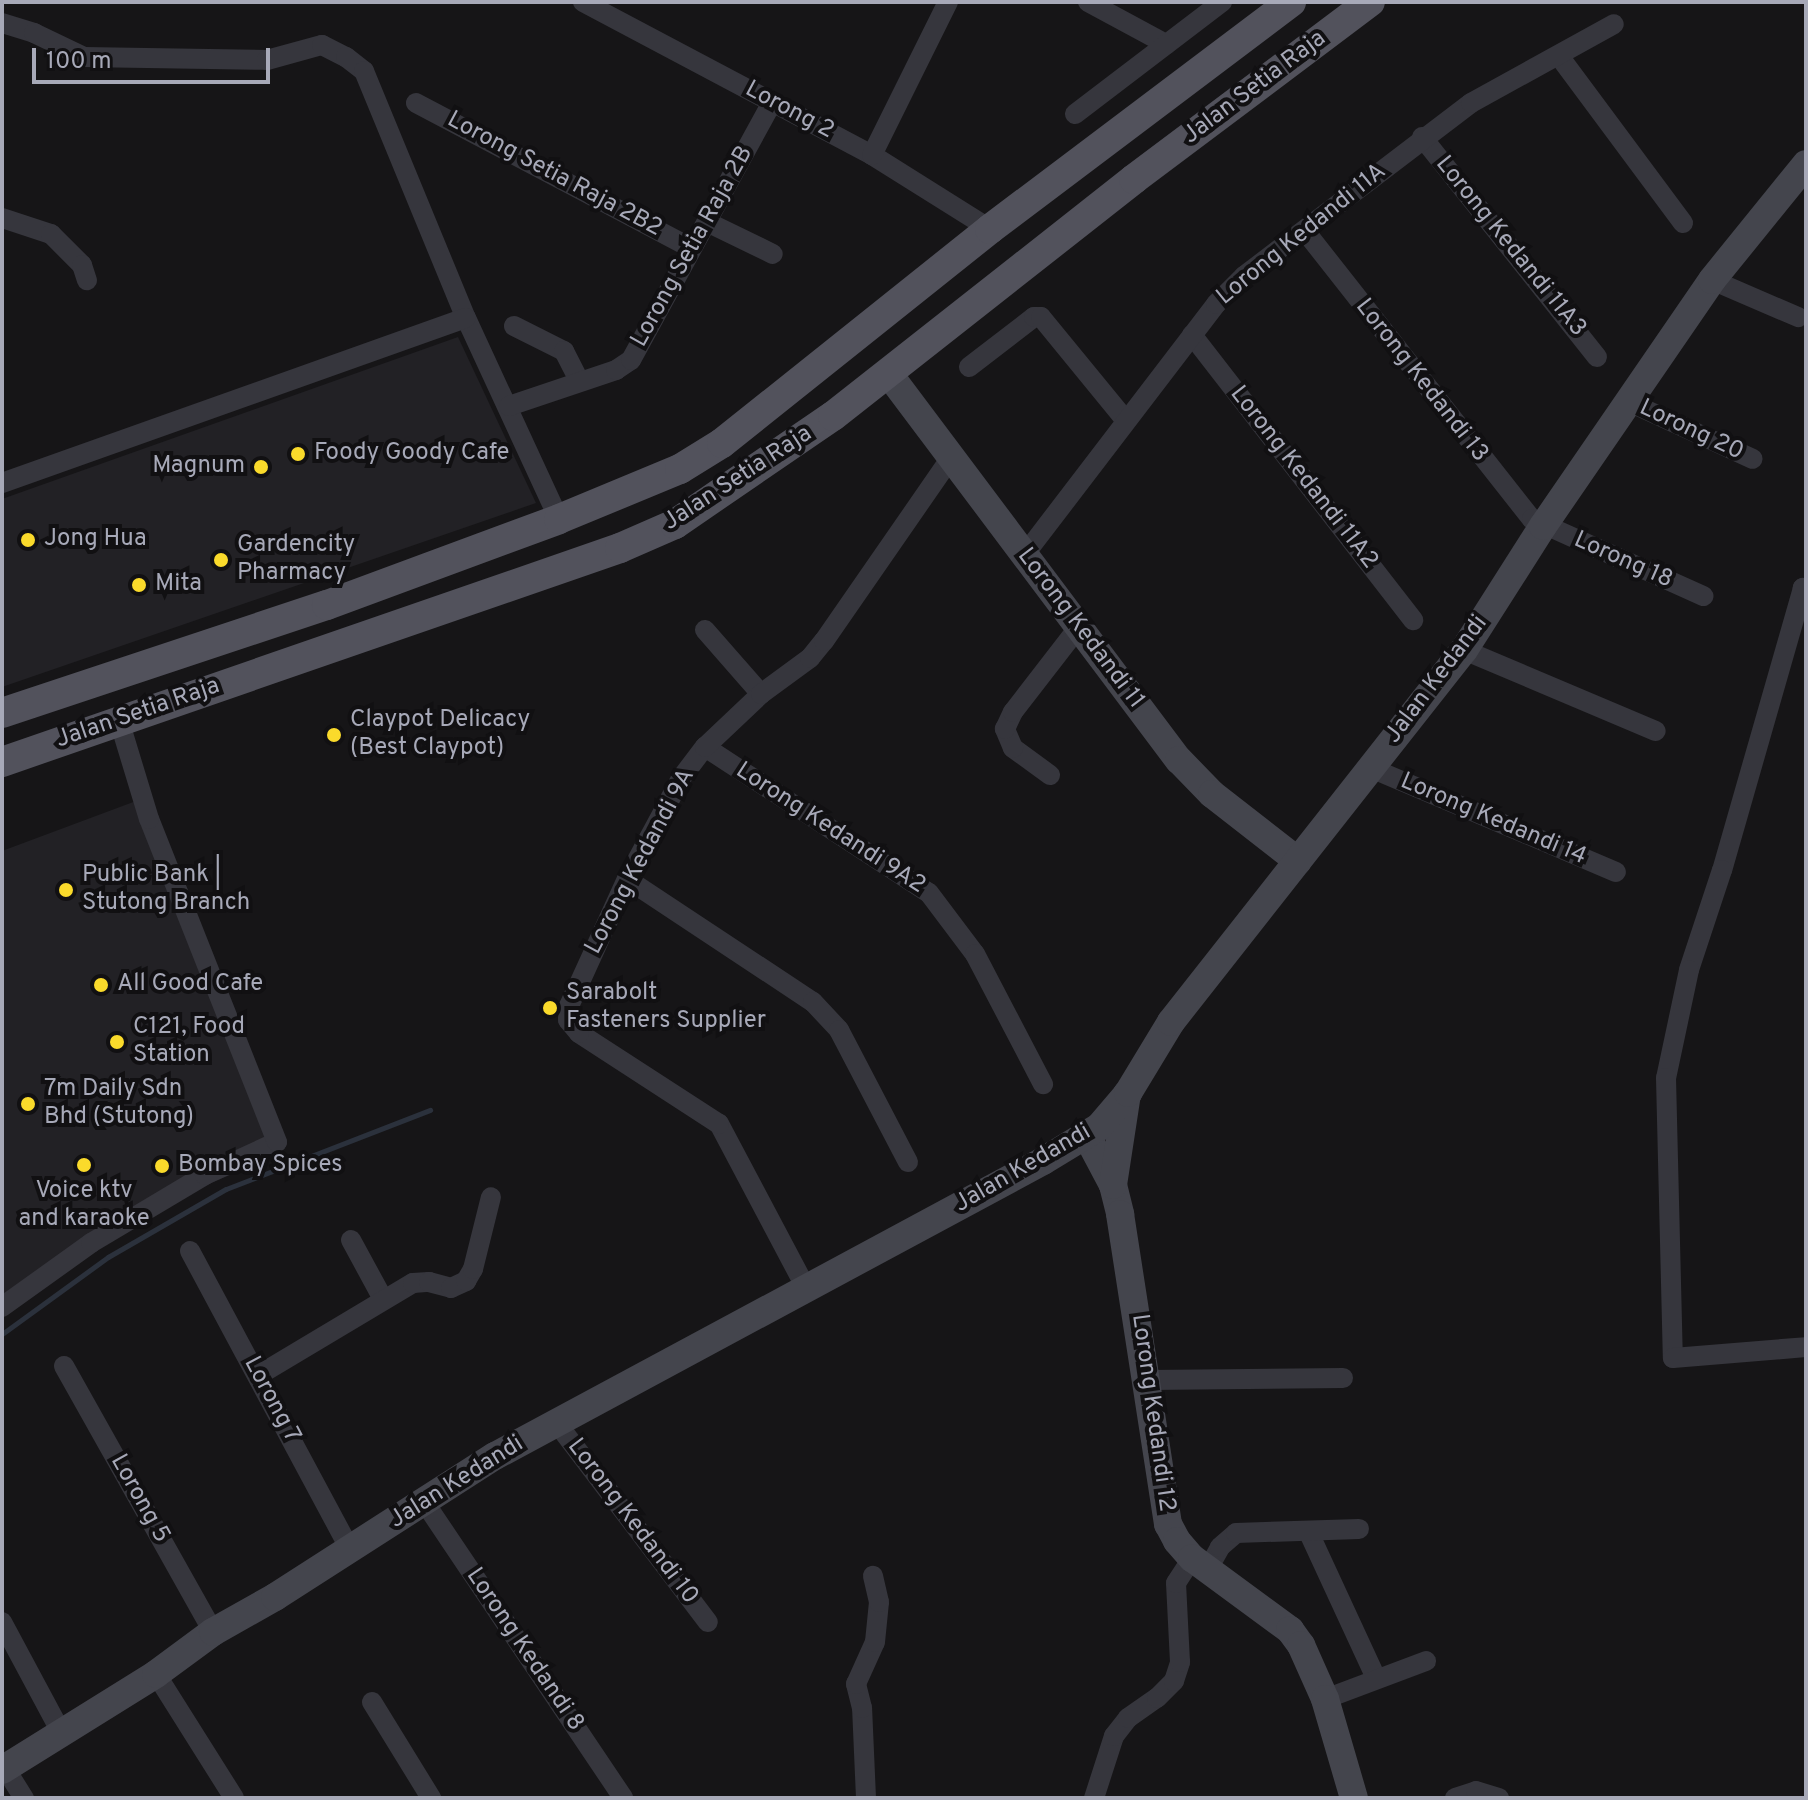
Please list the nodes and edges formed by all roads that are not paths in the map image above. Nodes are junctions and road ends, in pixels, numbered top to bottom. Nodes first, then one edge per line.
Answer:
1 (583, 2) edge
2 (1088, 2) edge
3 (1222, 2) edge
4 (1291, 2) edge
5 (1370, 2) edge
6 (939, 5) edge
7 (2, 23) edge
8 (1614, 24) dead end
9 (1166, 44) junction
10 (1559, 56) junction
11 (772, 102) junction
12 (416, 103) dead end
13 (1075, 114) dead end
14 (1422, 137) junction
15 (872, 155) junction
16 (1806, 164) edge
17 (1134, 179) junction
18 (2, 218) edge
19 (707, 222) junction
20 (1683, 223) dead end
21 (990, 229) junction
22 (1305, 231) junction
23 (691, 248) junction
24 (773, 254) dead end
25 (87, 280) dead end
26 (1712, 280) junction
27 (1798, 317) dead end
28 (466, 318) junction
29 (514, 326) dead end
30 (1192, 335) junction
31 (1597, 357) dead end
32 (969, 367) dead end
33 (888, 373) junction
34 (579, 381) junction
35 (1629, 402) junction
36 (509, 406) junction
37 (833, 416) junction
38 (1126, 421) junction
39 (950, 459) junction
40 (1753, 459) dead end
41 (2, 483) edge
42 (646, 485) junction
43 (559, 519) junction
44 (1543, 526) junction
45 (1025, 554) junction
46 (1805, 586) edge
47 (1703, 596) dead end
48 (1413, 620) dead end
49 (1078, 628) junction
50 (705, 630) dead end
51 (1464, 650) junction
52 (761, 694) junction
53 (6, 712) edge
54 (119, 720) junction
55 (1656, 731) dead end
56 (705, 747) junction
57 (2, 762) edge
58 (1371, 768) junction
59 (1050, 775) dead end
60 (1298, 861) junction
61 (1616, 872) dead end
62 (627, 879) junction
63 (1043, 1084) dead end
64 (1128, 1093) junction
65 (1087, 1136) junction
66 (1043, 1161) junction
67 (908, 1162) dead end
68 (1116, 1194) junction
69 (491, 1197) dead end
70 (351, 1240) dead end
71 (190, 1251) dead end
72 (806, 1288) junction
73 (383, 1299) junction
74 (2, 1307) edge
75 (1806, 1347) edge
76 (64, 1366) dead end
77 (259, 1375) junction
78 (1343, 1378) dead end
79 (1149, 1380) junction
80 (556, 1422) junction
81 (425, 1503) junction
82 (1359, 1529) dead end
83 (1309, 1533) junction
84 (350, 1550) junction
85 (1200, 1564) junction
86 (873, 1576) dead end
87 (2, 1622) edge
88 (708, 1622) dead end
89 (213, 1632) junction
90 (1426, 1661) dead end
91 (156, 1674) junction
92 (1376, 1678) junction
93 (1325, 1699) junction
94 (372, 1702) dead end
95 (61, 1732) junction
96 (4, 1769) edge
97 (24, 1798) edge
98 (234, 1798) edge
99 (431, 1798) edge
100 (623, 1798) edge
101 (866, 1798) edge
102 (1094, 1798) edge
103 (1354, 1798) edge
104 (1455, 1798) edge
105 (1499, 1798) edge

1 - 11 street, Lorong 2
2 - 9 street
3 - 9 street
4 - 21 main road, Jalan Setia Raja
5 - 17 main road, Jalan Setia Raja
6 - 15 street
7 - 28 street
8 - 10 street, Lorong Kedandi 11A
9 - 13 street
10 - 14 street, Lorong Kedandi 11A
10 - 20 street
11 - 15 street, Lorong 2
11 - 19 street, Lorong Setia Raja 2B
12 - 23 street, Lorong Setia Raja 2B2
14 - 22 street, Lorong Kedandi 11A
14 - 31 street, Lorong Kedandi 11A3
15 - 21 street, Lorong 2
16 - 26 street, Jalan Kedandi
17 - 21 main road
17 - 33 main road, Jalan Setia Raja
18 - 25 street
19 - 23 street, Lorong Setia Raja 2B
19 - 24 street
21 - 42 main road, Jalan Setia Raja
22 - 30 street, Lorong Kedandi 11A
22 - 44 street, Lorong Kedandi 13
23 - 34 street, Lorong Setia Raja 2B
26 - 27 street
26 - 35 street, Jalan Kedandi
28 - 36 street
28 - 41 street
29 - 34 street
30 - 38 street, Lorong Kedandi 11A
30 - 48 street, Lorong Kedandi 11A2
32 - 38 street
33 - 37 main road, Jalan Setia Raja
33 - 39 street, Lorong Kedandi 11
33 - 42 main road
34 - 36 street, Lorong Setia Raja 2B
35 - 40 street, Lorong 20
35 - 44 street, Jalan Kedandi
36 - 43 street
37 - 43 main road
37 - 54 main road, Jalan Setia Raja
38 - 45 street, Lorong Kedandi 11A
39 - 45 street, Lorong Kedandi 11
39 - 52 street, Lorong Kedandi 9A
42 - 43 main road, Jalan Setia Raja
43 - 53 main road, Jalan Setia Raja
44 - 47 street, Lorong 18
44 - 51 street, Jalan Kedandi
45 - 49 street, Lorong Kedandi 11
46 - 75 street
49 - 59 street
49 - 60 street, Lorong Kedandi 11
50 - 52 street
51 - 55 street
51 - 58 street, Jalan Kedandi
52 - 56 street, Lorong Kedandi 9A
53 - 54 main road
54 - 57 main road, Jalan Setia Raja
54 - 74 street
56 - 62 street, Lorong Kedandi 9A
56 - 63 street, Lorong Kedandi 9A2
58 - 60 street, Jalan Kedandi
58 - 61 street, Lorong Kedandi 14
60 - 64 street, Jalan Kedandi
62 - 67 street
62 - 72 street, Lorong Kedandi 9A
64 - 65 street, Jalan Kedandi
64 - 68 street
65 - 66 street, Jalan Kedandi
65 - 68 street, Lorong Kedandi 12
66 - 68 street
66 - 72 street, Jalan Kedandi
68 - 79 street, Lorong Kedandi 12
69 - 73 street
70 - 73 street
71 - 77 street, Lorong 7
72 - 80 street, Jalan Kedandi
73 - 77 street
76 - 89 street, Lorong 5
77 - 84 street, Lorong 7
78 - 79 street
79 - 85 street, Lorong Kedandi 12
80 - 81 street, Jalan Kedandi
80 - 88 street, Lorong Kedandi 10
81 - 84 street, Jalan Kedandi
81 - 100 street, Lorong Kedandi 8
82 - 83 street
83 - 85 street
83 - 92 street
84 - 89 street, Jalan Kedandi
85 - 93 street, Lorong Kedandi 12
85 - 102 street
86 - 101 street
87 - 95 street
89 - 91 street, Jalan Kedandi
90 - 92 street
91 - 95 street, Jalan Kedandi
91 - 98 street
92 - 93 street
93 - 103 street, Lorong Kedandi 12
94 - 99 street
95 - 96 street, Jalan Kedandi
96 - 97 street
104 - 105 street

